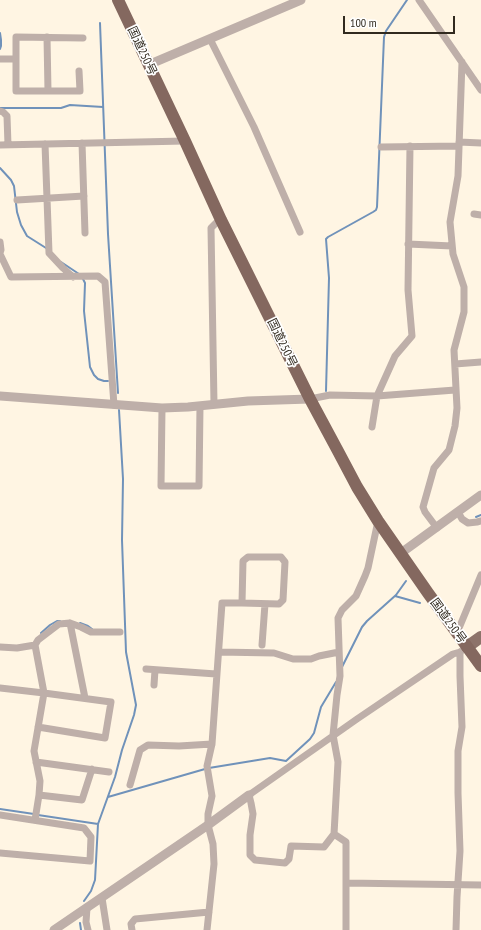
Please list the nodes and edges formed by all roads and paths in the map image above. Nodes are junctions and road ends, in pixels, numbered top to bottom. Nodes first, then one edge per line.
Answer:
1 (118, 0) edge
2 (301, 0) edge
3 (419, 0) edge
4 (47, 37) junction
5 (83, 38) dead end
6 (210, 39) junction
7 (0, 59) edge
8 (16, 59) junction
9 (462, 62) junction
10 (148, 65) junction
11 (79, 72) dead end
12 (481, 90) edge
13 (48, 91) junction
14 (0, 111) edge
15 (185, 141) junction
16 (82, 143) junction
17 (481, 143) edge
18 (44, 144) junction
19 (459, 144) junction
20 (4, 145) edge
21 (410, 146) junction
22 (381, 147) dead end
23 (84, 196) junction
24 (47, 198) junction
25 (17, 200) dead end
26 (221, 220) junction
27 (300, 232) dead end
28 (85, 233) dead end
29 (0, 242) edge
30 (408, 244) junction
31 (452, 246) junction
32 (0, 253) edge
33 (78, 276) junction
34 (481, 362) edge
35 (455, 364) junction
36 (455, 390) junction
37 (0, 396) edge
38 (377, 396) junction
39 (310, 399) junction
40 (214, 404) junction
41 (114, 405) junction
42 (200, 406) junction
43 (162, 408) junction
44 (372, 427) dead end
45 (481, 495) edge
46 (458, 512) junction
47 (481, 520) edge
48 (378, 524) junction
49 (437, 528) junction
50 (401, 553) junction
51 (481, 575) edge
52 (242, 604) junction
53 (265, 604) junction
54 (70, 623) junction
55 (120, 632) dead end
56 (457, 633) junction
57 (481, 637) edge
58 (35, 645) junction
59 (262, 645) dead end
60 (0, 647) edge
61 (464, 649) junction
62 (219, 652) junction
63 (339, 652) junction
64 (481, 666) edge
65 (146, 670) dead end
66 (155, 670) junction
67 (216, 674) junction
68 (154, 685) dead end
69 (0, 688) edge
70 (44, 692) junction
71 (85, 698) junction
72 (38, 727) junction
73 (334, 735) junction
74 (212, 744) junction
75 (36, 762) junction
76 (92, 769) junction
77 (108, 772) dead end
78 (130, 785) dead end
79 (39, 795) junction
80 (249, 795) junction
81 (0, 815) edge
82 (35, 816) junction
83 (208, 826) junction
84 (334, 834) junction
85 (0, 853) edge
86 (346, 884) junction
87 (458, 885) junction
88 (481, 885) edge
89 (102, 898) junction
90 (87, 908) junction
91 (209, 912) junction
92 (54, 930) edge
93 (88, 930) edge
94 (107, 930) edge
95 (132, 930) edge
96 (207, 930) edge
97 (346, 930) edge
98 (456, 930) edge

1 - 10 highway, 国道250号
2 - 6 street
3 - 9 street
4 - 5 street
4 - 8 street
4 - 13 street
6 - 10 street
6 - 27 street
7 - 8 street
8 - 13 street
9 - 12 street
9 - 19 street
10 - 15 highway, 国道250号
11 - 13 street
14 - 20 street
15 - 16 street
15 - 26 highway, 国道250号
16 - 18 street
16 - 23 street
17 - 19 street
18 - 20 street
18 - 24 street
19 - 21 street
19 - 31 street
21 - 22 street
21 - 30 street
23 - 24 street
23 - 28 street
24 - 25 street
24 - 33 street
26 - 39 highway, 国道250号
26 - 40 street
29 - 32 street
30 - 31 street
30 - 38 street
31 - 35 street
32 - 33 street
33 - 41 street
34 - 35 street
35 - 36 street
36 - 38 street
36 - 49 street
37 - 41 street
38 - 39 street
38 - 44 street
39 - 40 street
39 - 48 highway, 国道250号
40 - 42 street
41 - 43 street
42 - 43 street
42 - 43 street
45 - 46 street
46 - 47 street
46 - 49 street
48 - 50 highway, 国道250号
48 - 63 street
49 - 50 street
50 - 56 highway, 国道250号
51 - 56 street
52 - 53 street
52 - 53 street
52 - 62 street
53 - 59 street
54 - 55 street
54 - 58 street
54 - 71 street
56 - 61 highway, 国道250号
57 - 61 main road
58 - 60 street
58 - 70 street
61 - 64 highway, 国道250号
61 - 73 street
61 - 87 street
62 - 63 street
62 - 67 street
63 - 73 street
65 - 66 street
66 - 67 street
66 - 68 street
67 - 74 street
69 - 70 street
70 - 71 street
70 - 72 street
71 - 72 street
72 - 75 street
73 - 80 street
73 - 84 street
74 - 78 street
74 - 83 street
75 - 76 street
75 - 79 street
76 - 77 street
76 - 79 street
79 - 82 street
80 - 83 street
80 - 84 street
81 - 82 street
82 - 85 street
83 - 89 street
83 - 91 street
84 - 86 street
86 - 87 street
86 - 97 street
87 - 88 street
87 - 98 street
89 - 90 street
89 - 94 street
90 - 92 street
90 - 93 street
91 - 95 street
91 - 96 street

